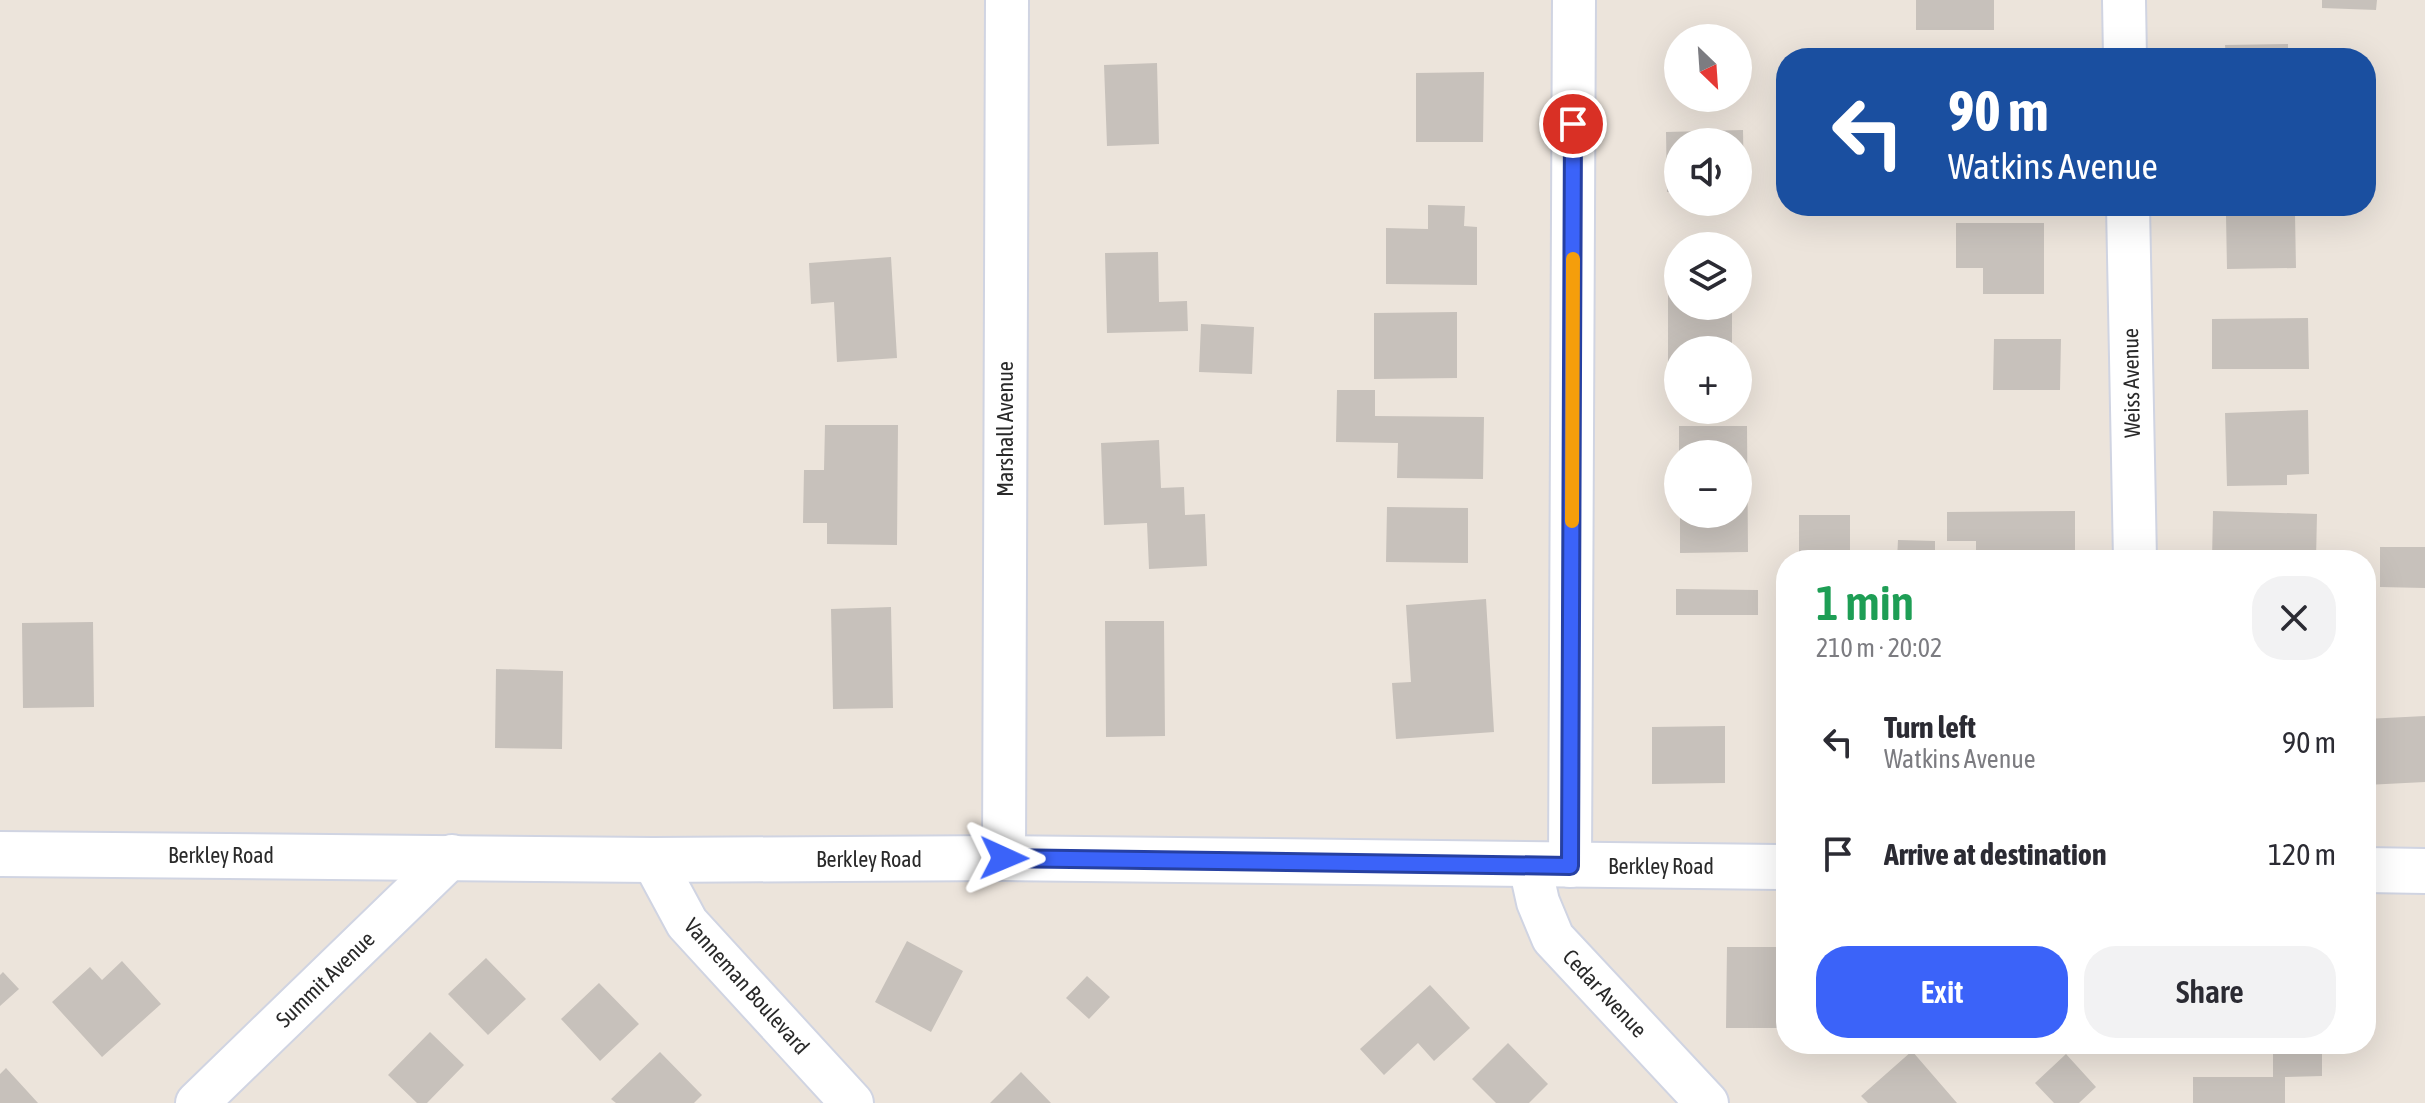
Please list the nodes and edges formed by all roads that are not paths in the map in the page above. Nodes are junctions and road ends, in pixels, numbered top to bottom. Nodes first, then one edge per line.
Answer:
1 (1007, 0) edge
2 (1574, 0) edge
3 (2124, 0) edge
4 (2125, 48) edge
5 (2128, 216) edge
6 (2135, 550) edge
7 (0, 854) edge
8 (452, 856) junction
9 (1004, 858) junction
10 (653, 860) junction
11 (1550, 866) junction
12 (1776, 867) edge
13 (2376, 870) edge
14 (2425, 871) edge
15 (197, 1103) edge
16 (852, 1103) edge
17 (1707, 1103) edge

1 - 9 street, Marshall Avenue
2 - 11 street, Cedar Avenue
3 - 4 street
5 - 6 street, Weiss Avenue
7 - 8 main road, Berkley Road
8 - 10 main road, Berkley Road
8 - 15 street, Summit Avenue
9 - 10 main road, Berkley Road
9 - 11 main road, Berkley Road
10 - 16 street, Vanneman Boulevard
11 - 12 main road, Berkley Road
11 - 17 street, Cedar Avenue
13 - 14 main road

